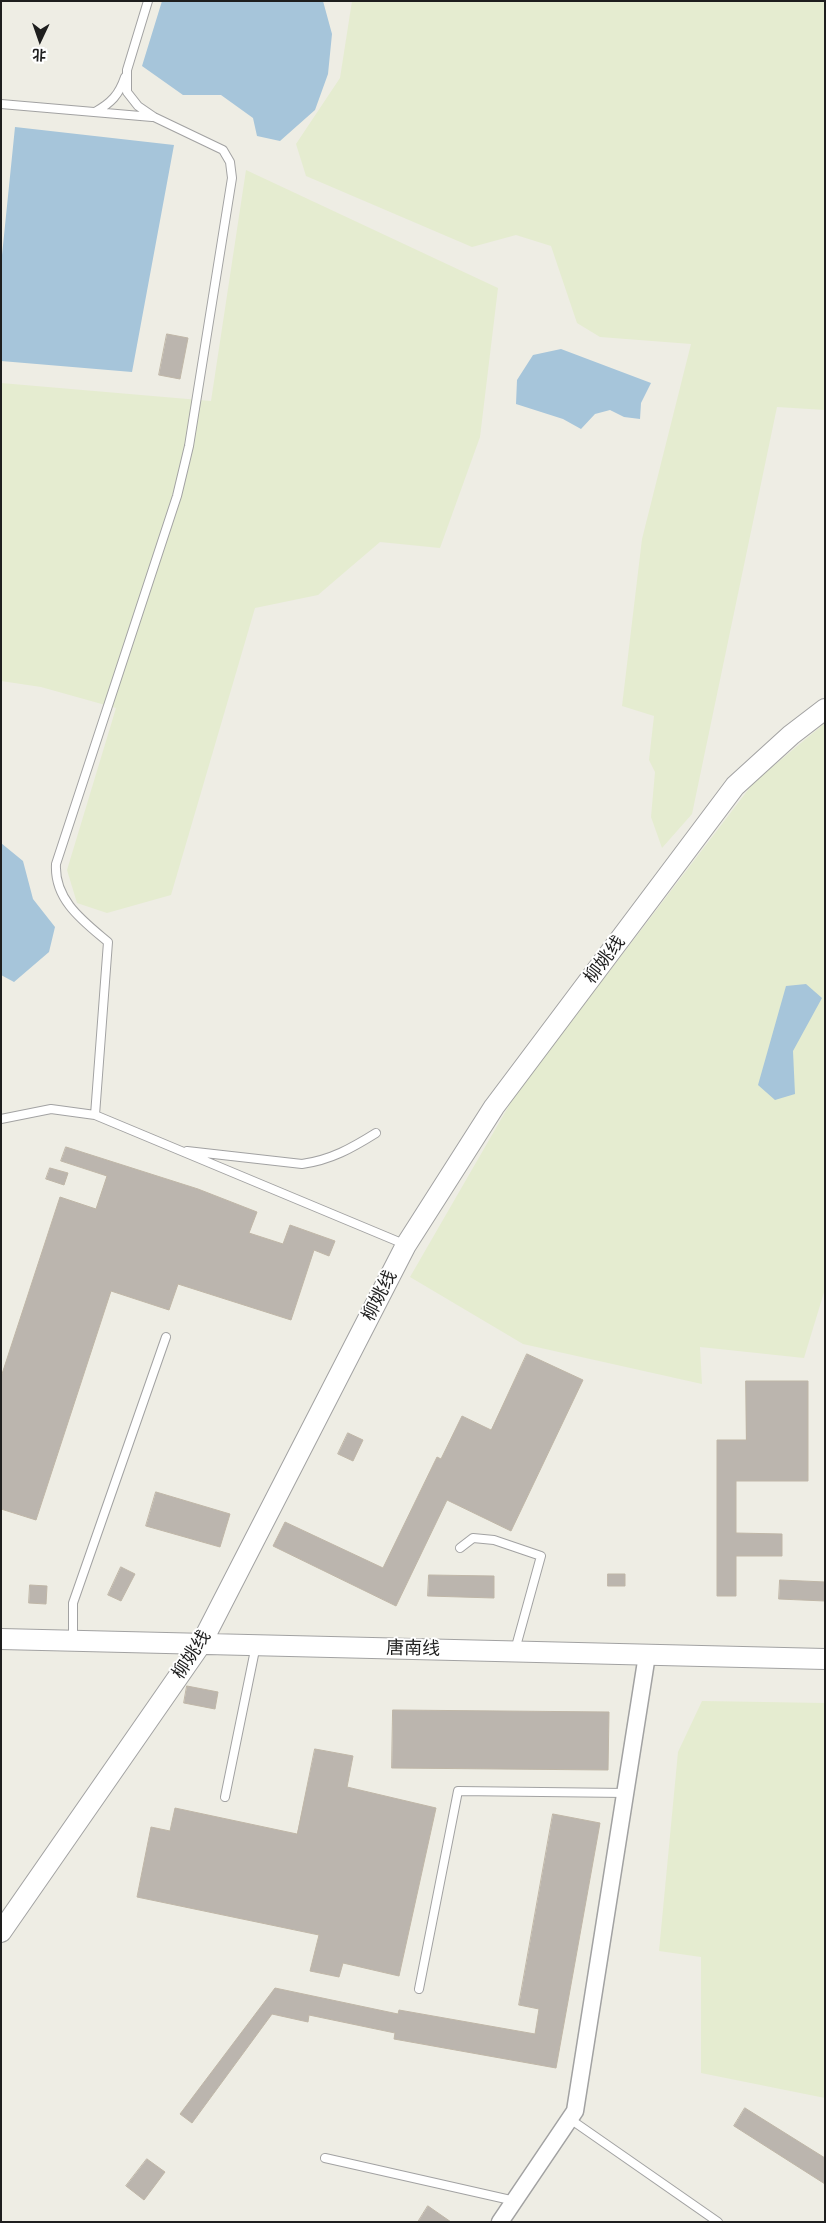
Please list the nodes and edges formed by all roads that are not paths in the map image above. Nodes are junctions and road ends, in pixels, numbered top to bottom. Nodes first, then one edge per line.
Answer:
1 (148, 1) edge
2 (127, 70) junction
3 (1, 104) edge
4 (94, 112) junction
5 (154, 117) junction
6 (825, 709) edge
7 (95, 1115) junction
8 (1, 1119) edge
9 (376, 1133) dead end
10 (178, 1150) junction
11 (406, 1245) junction
12 (166, 1337) dead end
13 (460, 1548) dead end
14 (1, 1640) edge
15 (72, 1641) junction
16 (202, 1644) junction
17 (256, 1645) junction
18 (515, 1652) junction
19 (647, 1655) junction
20 (825, 1659) edge
21 (626, 1793) junction
22 (225, 1797) dead end
23 (1, 1932) edge
24 (419, 1989) dead end
25 (570, 2119) junction
26 (325, 2158) dead end
27 (515, 2200) junction
28 (500, 2222) edge
29 (718, 2222) edge

1 - 2 lane
2 - 4 lane
2 - 5 lane
3 - 4 lane
4 - 5 lane
5 - 7 lane
6 - 11 street, 柳姚线
7 - 8 lane
7 - 10 lane
9 - 10 lane
10 - 11 lane
11 - 16 street, 柳姚线
12 - 15 lane
13 - 18 lane
14 - 15 street, 唐南线
15 - 16 street, 唐南线
16 - 17 street, 唐南线
16 - 23 street, 柳姚线
17 - 18 street, 唐南线
17 - 22 lane
18 - 19 street, 唐南线
19 - 20 street, 唐南线
19 - 21 street
21 - 24 lane
21 - 25 street
25 - 27 street
25 - 29 lane
26 - 27 lane
27 - 28 street

